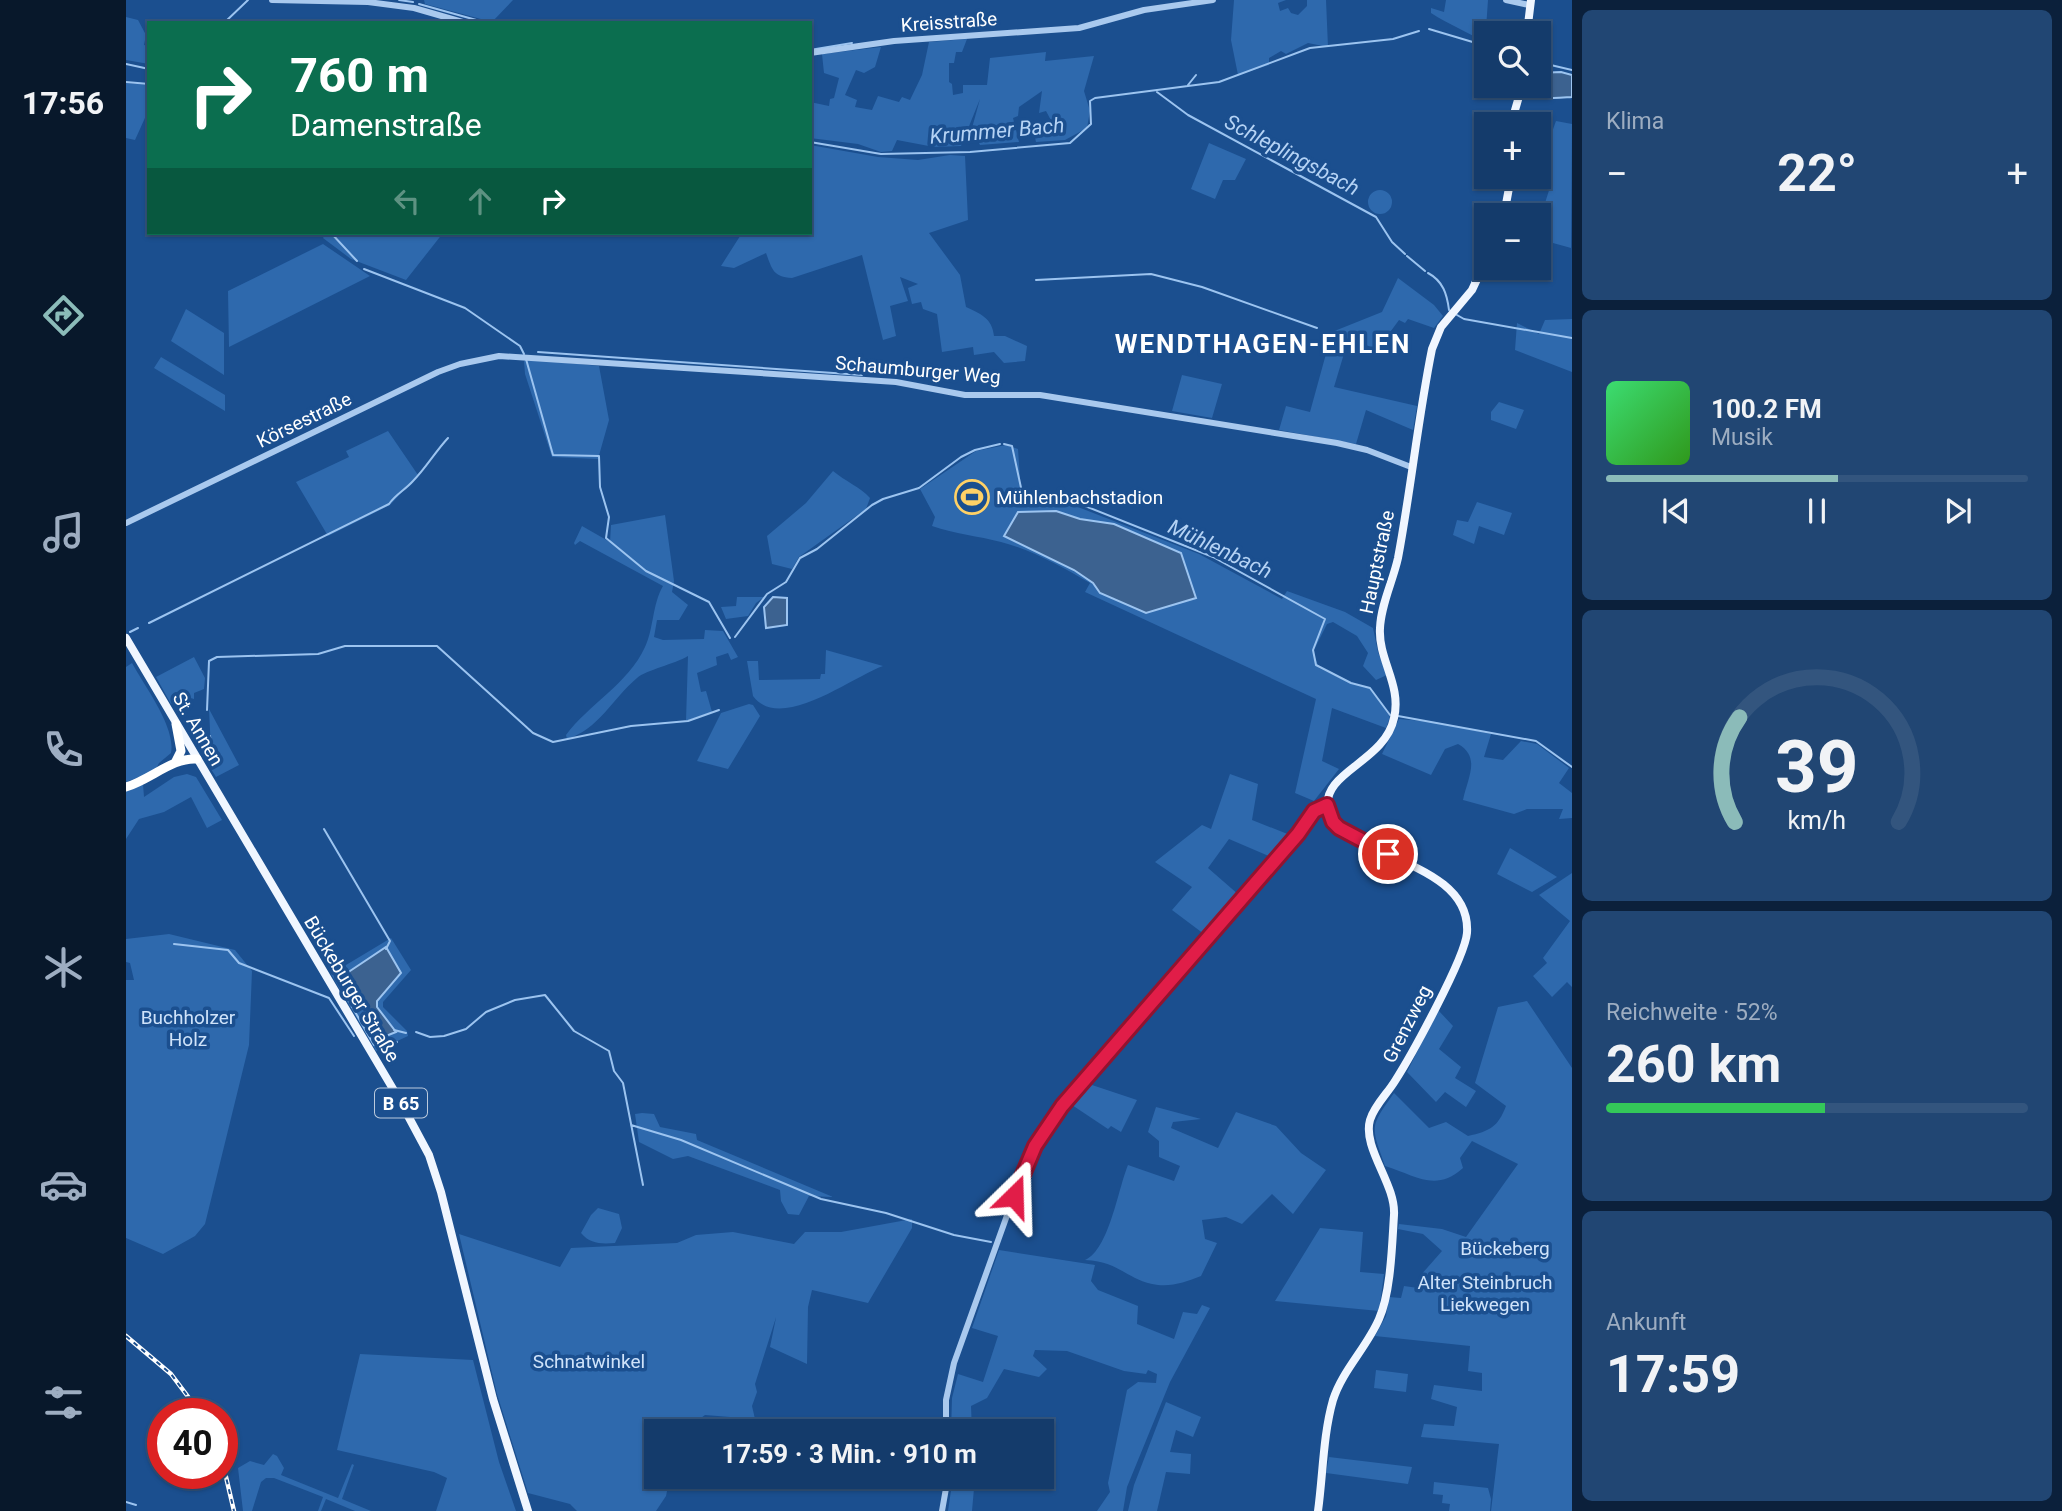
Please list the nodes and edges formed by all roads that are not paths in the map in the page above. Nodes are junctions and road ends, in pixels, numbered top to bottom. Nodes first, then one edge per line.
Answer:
1 (272, 0) edge
2 (1213, 0) edge
3 (1506, 0) edge
4 (1530, 2) edge
5 (458, 21) edge
6 (1528, 21) edge
7 (812, 53) edge
8 (1477, 280) edge
9 (499, 356) joint
10 (1411, 467) junction
11 (126, 523) edge
12 (126, 638) edge
13 (176, 724) junction
14 (197, 759) junction
15 (174, 764) junction
16 (126, 787) edge
17 (1327, 805) junction
18 (243, 837) joint
19 (947, 1419) edge
20 (946, 1489) edge
21 (528, 1511) edge
22 (942, 1511) edge
23 (1318, 1511) edge

1 - 5 street
2 - 7 street, Kreisstraße
3 - 4 street
4 - 6 main road
8 - 10 main road, Hauptstraße
9 - 10 street, Schaumburger Weg
9 - 11 street, Körsestraße
10 - 17 main road, Hauptstraße
12 - 13 main road, St. Annen
13 - 14 main road, St. Annen
13 - 15 highway
14 - 15 highway
14 - 18 main road, St. Annen / B 65
15 - 16 highway
17 - 19 street, Hauptstraße
17 - 23 main road, Grenzweg
18 - 21 main road, Bückeburger Straße / B 65
20 - 22 street

